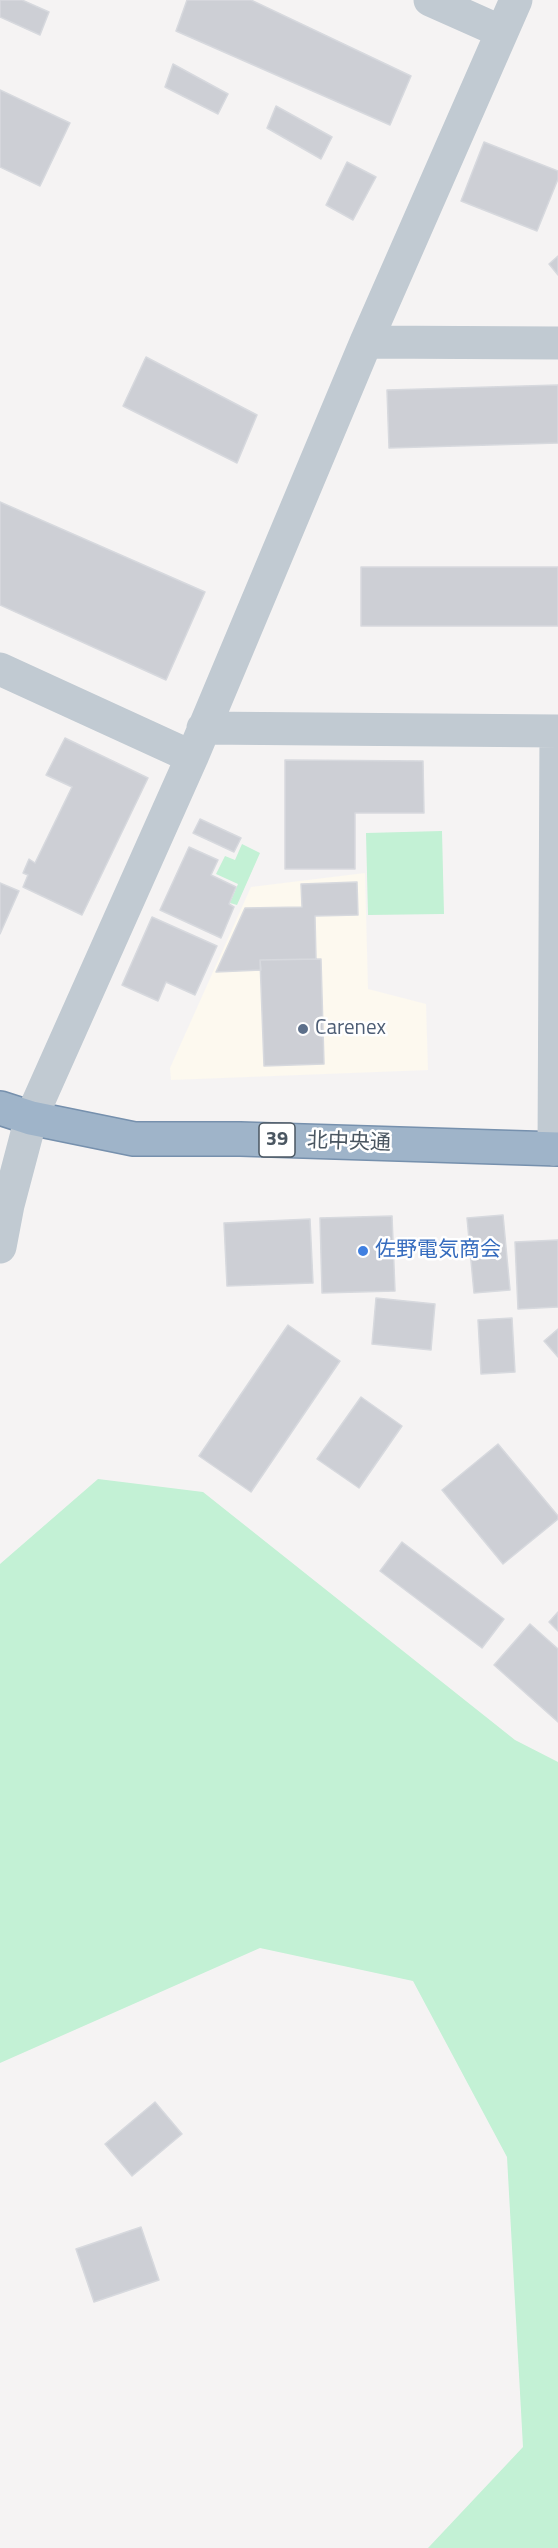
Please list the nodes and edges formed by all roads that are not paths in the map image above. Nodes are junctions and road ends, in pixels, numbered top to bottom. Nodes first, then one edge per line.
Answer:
1 (430, 0) edge
2 (516, 0) edge
3 (502, 32) junction
4 (366, 342) junction
5 (558, 343) edge
6 (0, 669) edge
7 (557, 731) edge
8 (198, 742) junction
9 (0, 1108) edge
10 (31, 1118) junction
11 (556, 1149) edge
12 (0, 1248) edge

1 - 3 street
2 - 3 street
3 - 4 street
4 - 5 street
4 - 8 street
6 - 8 street
7 - 8 street
7 - 11 street
8 - 10 street
9 - 10 highway, 北中央通 / 39
10 - 11 highway, 北中央通 / 39
10 - 12 street

